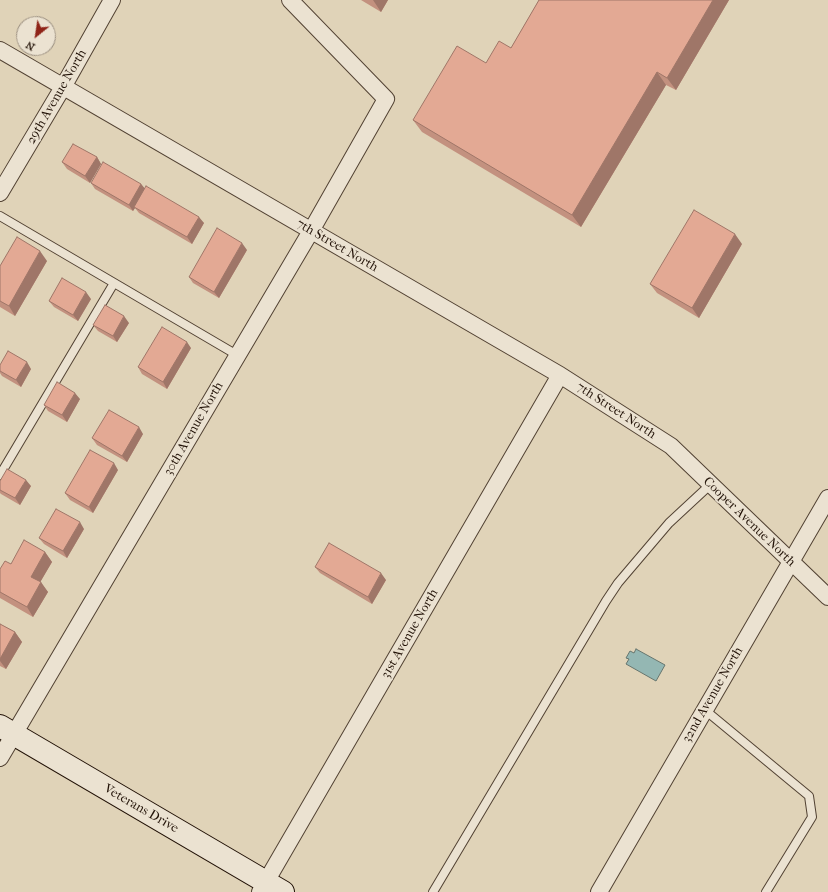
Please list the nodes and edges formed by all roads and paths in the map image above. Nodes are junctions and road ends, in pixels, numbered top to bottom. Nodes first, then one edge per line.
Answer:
1 (112, 0) edge
2 (290, 0) edge
3 (0, 50) edge
4 (63, 87) junction
5 (0, 193) edge
6 (0, 216) edge
7 (311, 230) junction
8 (114, 283) junction
9 (237, 355) junction
10 (560, 375) junction
11 (671, 446) joint
12 (0, 475) edge
13 (710, 484) junction
14 (828, 498) edge
15 (791, 562) junction
16 (828, 597) edge
17 (705, 710) junction
18 (7, 730) edge
19 (0, 758) edge
20 (270, 889) edge
21 (433, 892) edge
22 (599, 892) edge
23 (766, 892) edge

1 - 4 street, 29th Avenue North
2 - 7 street, 30th Avenue North
3 - 4 street, 7th Street North
4 - 5 street, 29th Avenue North
4 - 7 street, 7th Street North
6 - 8 lane
7 - 9 street, 30th Avenue North
7 - 10 street, 7th Street North
8 - 9 lane
8 - 12 lane
9 - 18 street, 30th Avenue North
10 - 11 street, 7th Street North
10 - 20 street, 31st Avenue North
11 - 13 street, Cooper Avenue North
13 - 15 street, Cooper Avenue North
13 - 21 lane
14 - 15 street, 32nd Avenue North
15 - 16 street, Cooper Avenue North
15 - 17 street, 32nd Avenue North
17 - 22 street, 32nd Avenue North
17 - 23 lane
18 - 19 street, 30th Avenue North
18 - 20 main road, Veterans Drive

